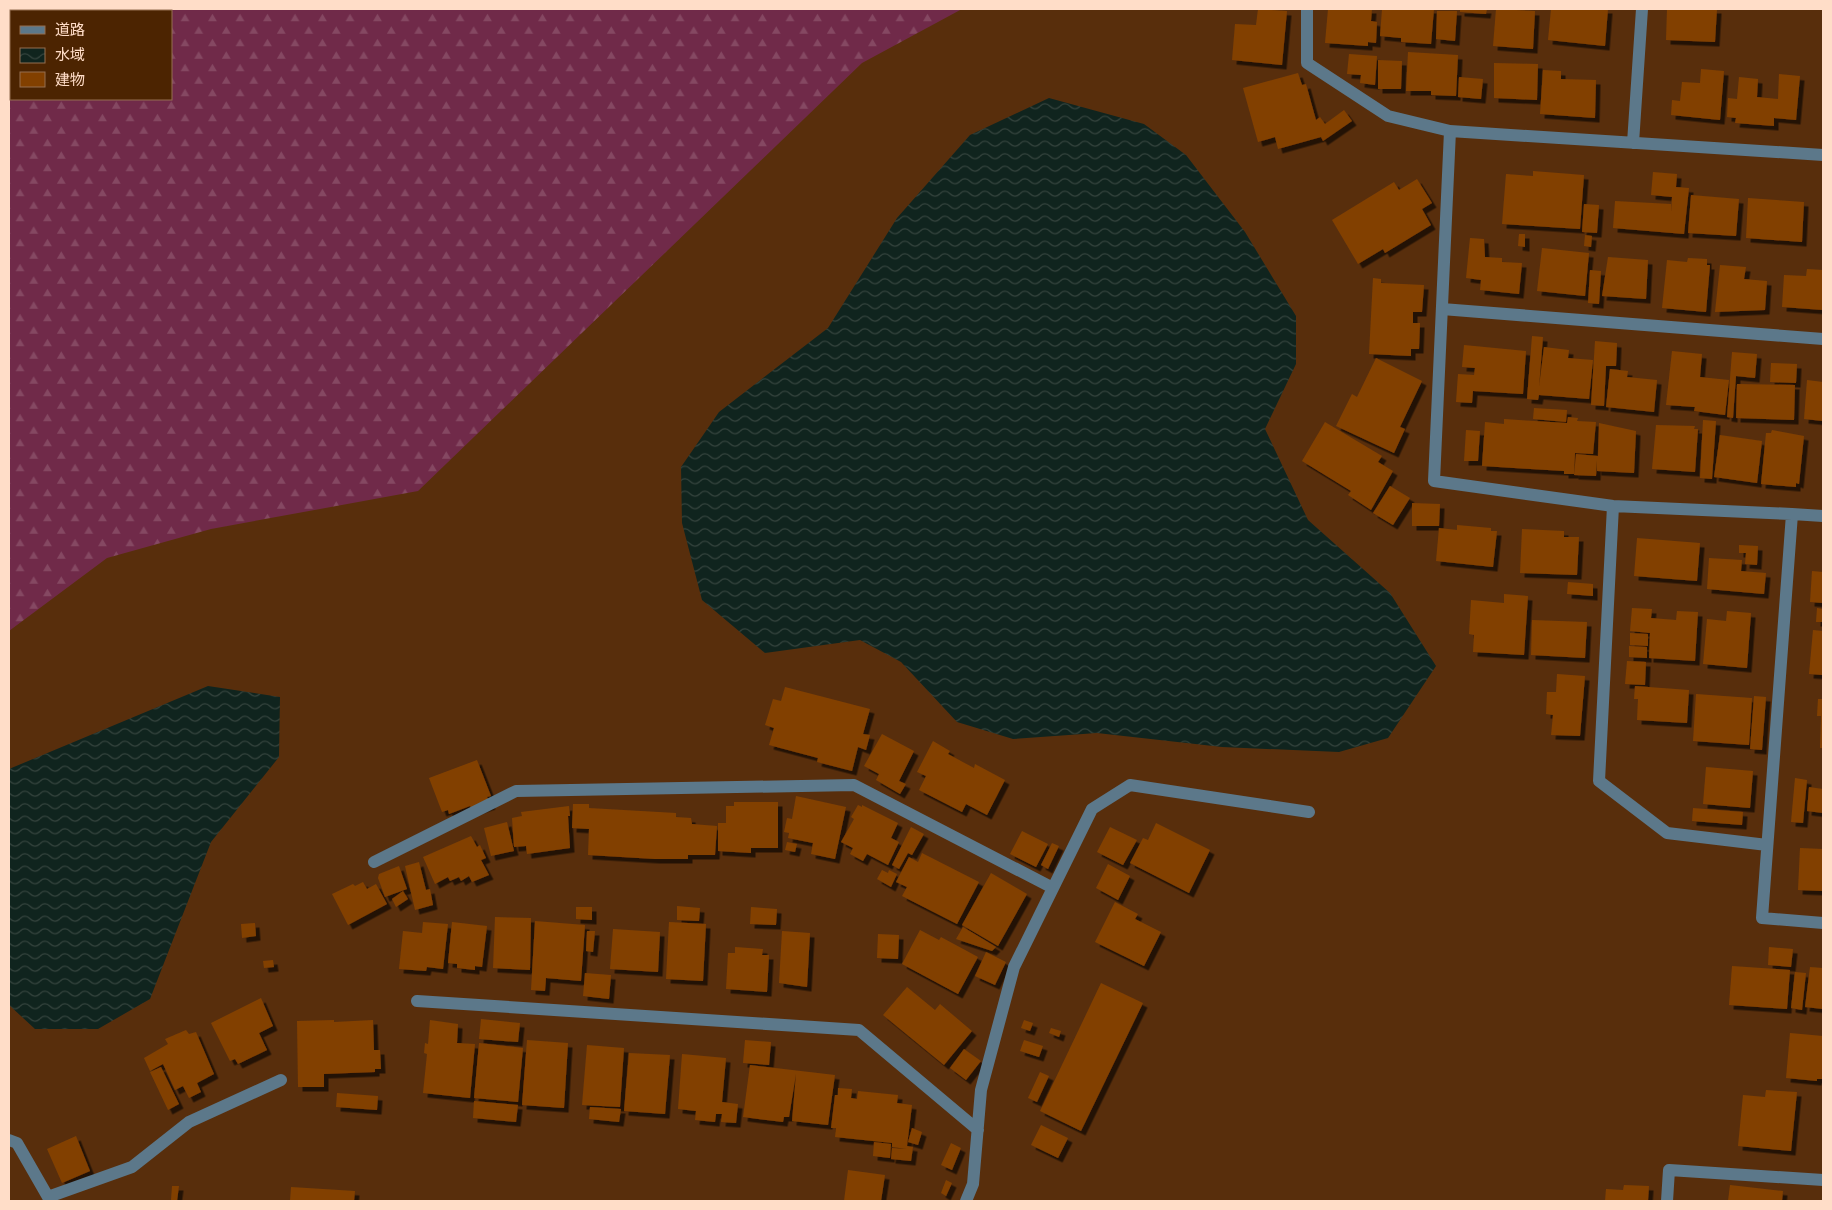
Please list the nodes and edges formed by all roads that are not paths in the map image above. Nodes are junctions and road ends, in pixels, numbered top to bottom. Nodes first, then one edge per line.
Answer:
1 (1307, 9) edge
2 (1642, 9) edge
3 (1450, 131) junction
4 (1633, 143) junction
5 (1823, 155) edge
6 (1442, 309) junction
7 (1823, 339) edge
8 (1613, 506) junction
9 (1792, 514) junction
10 (1823, 516) edge
11 (1309, 812) dead end
12 (1767, 845) junction
13 (374, 862) dead end
14 (1053, 888) junction
15 (1823, 923) edge
16 (418, 1001) dead end
17 (281, 1080) dead end
18 (978, 1130) junction
19 (9, 1140) edge
20 (1823, 1180) edge
21 (966, 1201) edge
22 (1667, 1201) edge

1 - 3 street
2 - 4 street
3 - 4 street
3 - 6 street
4 - 5 street
6 - 7 street
6 - 8 street
8 - 9 street
8 - 12 street
9 - 10 street
9 - 12 street
11 - 14 street
12 - 15 street
13 - 14 street
14 - 18 street
16 - 18 street
17 - 19 street
18 - 21 street
20 - 22 street

